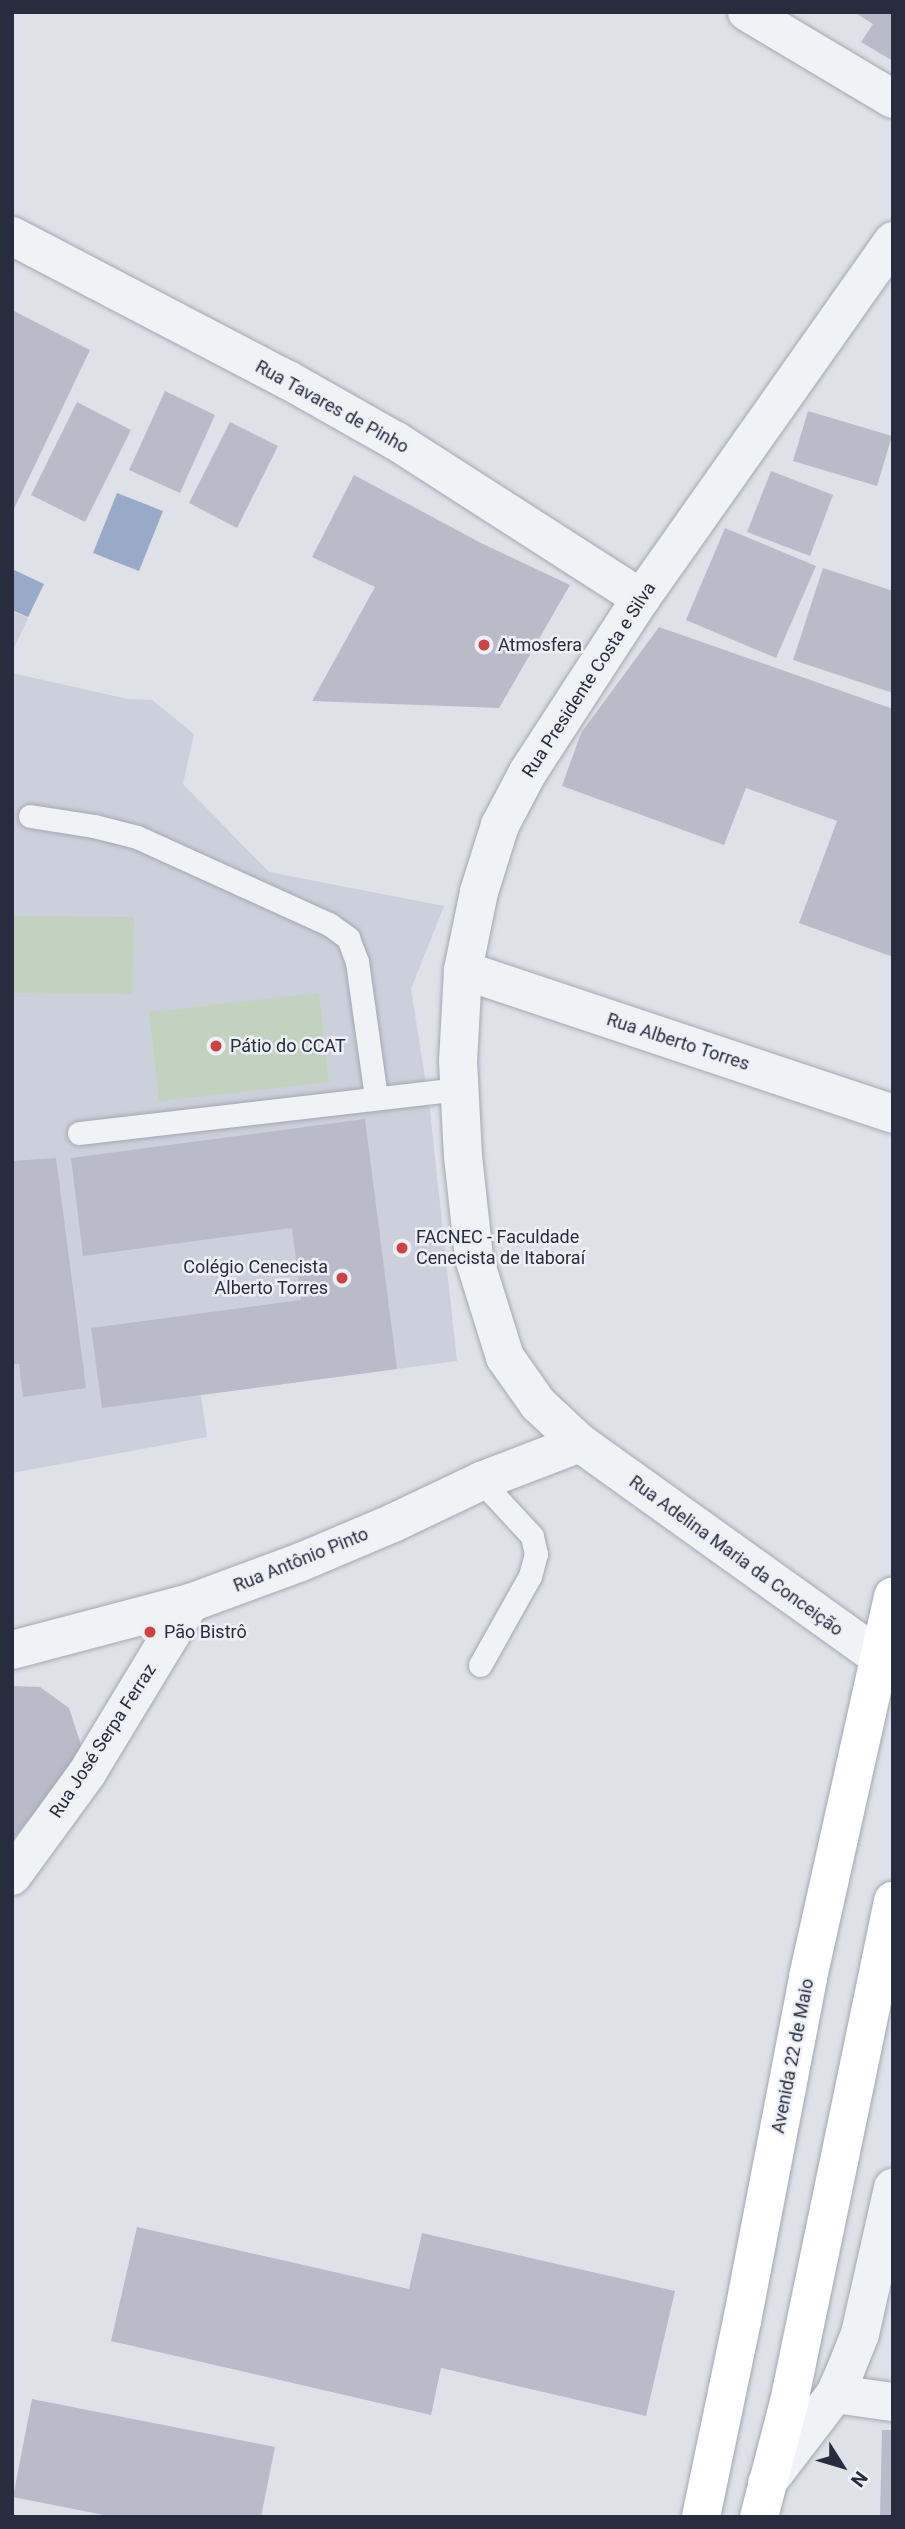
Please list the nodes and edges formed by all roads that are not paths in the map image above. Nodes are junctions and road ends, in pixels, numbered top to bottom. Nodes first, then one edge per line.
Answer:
1 (747, 12) edge
2 (893, 99) edge
3 (12, 236) edge
4 (893, 241) edge
5 (641, 598) junction
6 (30, 816) dead end
7 (463, 971) junction
8 (460, 1089) junction
9 (376, 1098) junction
10 (893, 1114) edge
11 (79, 1133) dead end
12 (580, 1443) junction
13 (481, 1480) junction
14 (893, 1596) edge
15 (190, 1603) junction
16 (12, 1650) edge
17 (886, 1663) edge
18 (480, 1665) dead end
19 (12, 1876) edge
20 (893, 1901) edge
21 (893, 2188) edge
22 (835, 2393) junction
23 (893, 2402) edge
24 (763, 2500) edge
25 (701, 2517) edge

1 - 2 street
3 - 5 street, Rua Tavares de Pinho
4 - 5 street, Rua Presidente Costa e Silva
5 - 7 street, Rua Presidente Costa e Silva
6 - 9 lane
7 - 8 street, Rua Presidente Costa e Silva
7 - 10 street, Rua Alberto Torres
8 - 9 lane
8 - 12 street, Rua Presidente Costa e Silva
9 - 11 lane
12 - 13 street, Rua Antônio Pinto
12 - 17 street, Rua Adelina Maria da Conceição
13 - 15 street, Rua Antônio Pinto
13 - 18 lane
14 - 17 main road, Avenida 22 de Maio
15 - 16 street, Rua Antônio Pinto
15 - 19 street, Rua José Serpa Ferraz
17 - 25 main road, Avenida 22 de Maio
20 - 24 main road
21 - 22 street
22 - 23 street
22 - 24 street

